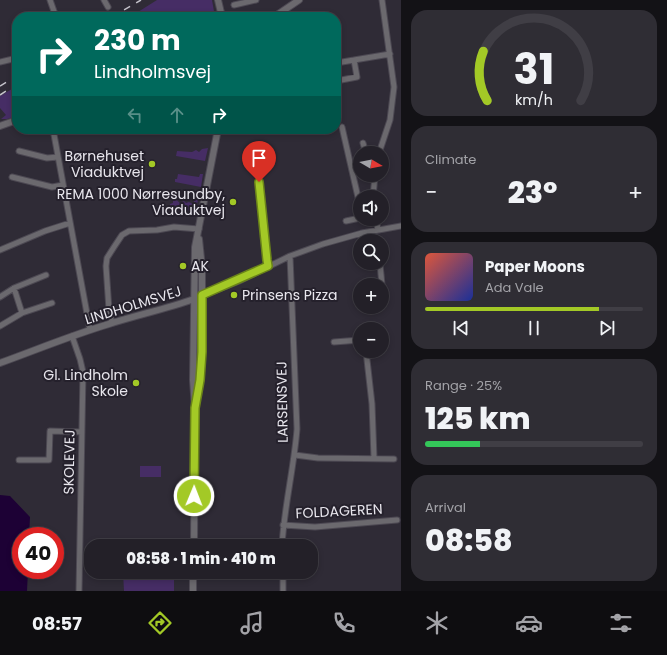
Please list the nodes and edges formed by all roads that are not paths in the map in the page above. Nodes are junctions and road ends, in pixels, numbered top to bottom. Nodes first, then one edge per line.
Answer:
1 (50, 0) edge
2 (104, 0) edge
3 (218, 0) edge
4 (256, 0) edge
5 (299, 0) edge
6 (382, 0) edge
7 (234, 5) dead end
8 (108, 7) dead end
9 (285, 10) joint
10 (54, 12) edge
11 (221, 12) edge
12 (282, 12) edge
13 (390, 54) junction
14 (12, 59) edge
15 (354, 60) junction
16 (0, 62) edge
17 (341, 62) edge
18 (341, 80) edge
19 (12, 122) edge
20 (0, 126) edge
21 (342, 127) dead end
22 (54, 134) edge
23 (217, 134) edge
24 (362, 143) dead end
25 (363, 146) edge
26 (381, 146) edge
27 (19, 151) dead end
28 (58, 157) junction
29 (351, 165) joint
30 (12, 177) dead end
31 (259, 182) dead end
32 (63, 185) junction
33 (356, 190) edge
34 (353, 220) edge
35 (346, 221) dead end
36 (70, 223) junction
37 (377, 226) edge
38 (401, 226) edge
39 (199, 229) junction
40 (378, 230) junction
41 (362, 233) joint
42 (0, 250) edge
43 (290, 256) junction
44 (268, 266) junction
45 (46, 275) dead end
46 (14, 288) junction
47 (202, 295) junction
48 (0, 297) edge
49 (194, 299) junction
50 (52, 303) dead end
51 (22, 313) junction
52 (112, 323) junction
53 (0, 326) edge
54 (90, 330) junction
55 (72, 336) junction
56 (353, 341) edge
57 (334, 342) dead end
58 (367, 358) edge
59 (0, 363) edge
60 (195, 408) junction
61 (82, 432) junction
62 (295, 455) junction
63 (374, 458) junction
64 (394, 459) dead end
65 (19, 460) dead end
66 (397, 520) dead end
67 (283, 525) junction
68 (194, 539) edge
69 (282, 539) edge
70 (193, 579) edge
71 (283, 579) edge
72 (79, 591) edge
73 (193, 591) edge
74 (284, 591) edge

1 - 10 street
2 - 8 street
3 - 11 street
4 - 7 street
5 - 9 street
6 - 13 street
9 - 12 street
13 - 15 street
13 - 26 street
14 - 16 street
15 - 17 street
15 - 18 street
19 - 20 street
21 - 29 street
22 - 28 street
23 - 39 street
24 - 25 street
27 - 28 street
28 - 32 street
29 - 33 street
30 - 32 street
31 - 44 street
32 - 36 street
34 - 35 street
36 - 42 street
36 - 54 street
37 - 40 street
38 - 40 street, LINDHOLMSVEJ
39 - 47 street
39 - 49 street
39 - 52 street
40 - 41 street, LINDHOLMSVEJ
41 - 43 street, LINDHOLMSVEJ
43 - 44 street, LINDHOLMSVEJ
43 - 62 street, LARSENSVEJ
44 - 47 street, LINDHOLMSVEJ
45 - 46 street
46 - 48 street
46 - 51 street
47 - 49 street, LINDHOLMSVEJ
47 - 60 street
49 - 52 street, LINDHOLMSVEJ
49 - 60 street
50 - 51 street
51 - 53 street
52 - 54 street, LINDHOLMSVEJ
54 - 55 street, LINDHOLMSVEJ
55 - 59 street, LINDHOLMSVEJ
55 - 61 street, SKOLEVEJ
56 - 57 street
58 - 63 street
60 - 68 street
61 - 65 street
61 - 72 street, SKOLEVEJ
62 - 63 street
62 - 67 street, LARSENSVEJ
63 - 64 street
66 - 67 street, FOLDAGEREN
67 - 69 street, LARSENSVEJ
70 - 73 street
71 - 74 street

